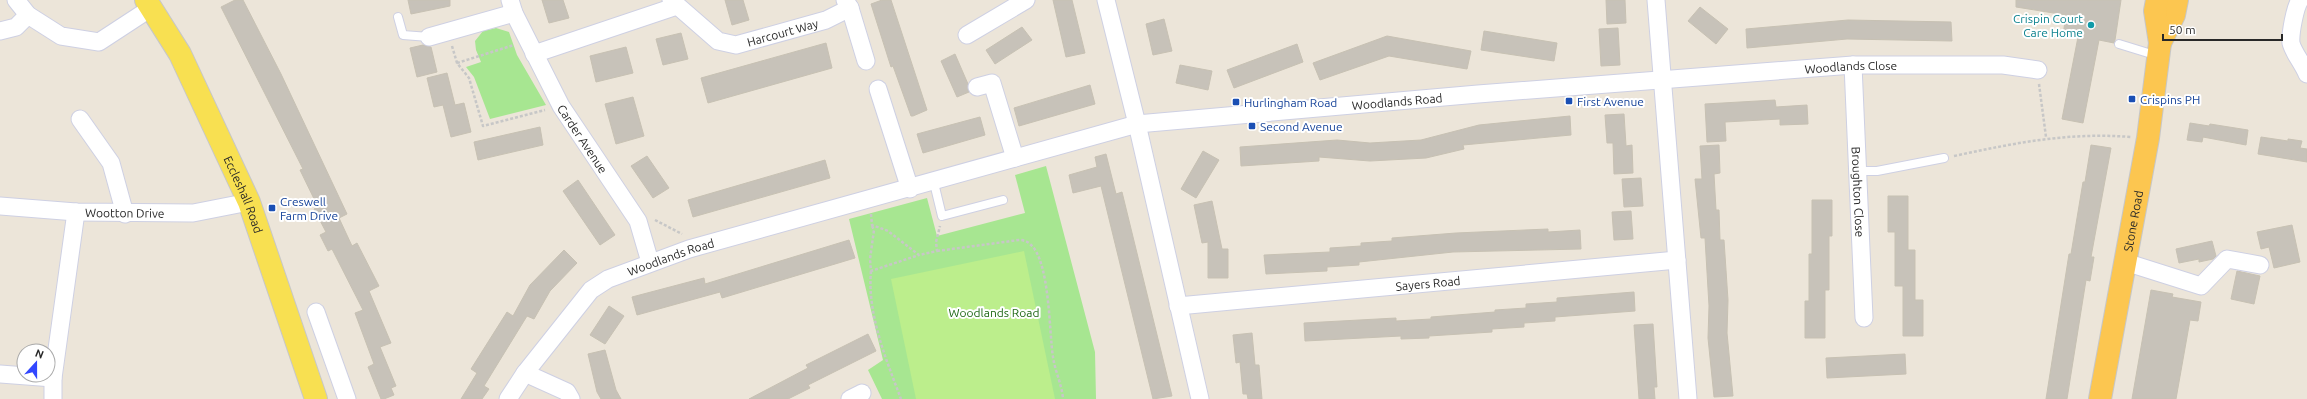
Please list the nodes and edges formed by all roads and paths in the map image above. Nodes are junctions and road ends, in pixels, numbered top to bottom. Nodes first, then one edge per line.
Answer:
1 (16, 0) edge
2 (1026, 0) edge
3 (1106, 0) edge
4 (1656, 0) edge
5 (2157, 0) edge
6 (2177, 0) edge
7 (2300, 0) edge
8 (674, 3) edge
9 (149, 4) edge
10 (848, 4) edge
11 (512, 7) edge
12 (28, 15) junction
13 (398, 17) dead end
14 (0, 31) edge
15 (448, 32) junction
16 (967, 35) dead end
17 (429, 37) joint
18 (2119, 44) dead end
19 (531, 47) junction
20 (2160, 50) junction
21 (866, 60) dead end
22 (457, 63) junction
23 (1852, 65) junction
24 (2038, 70) joint
25 (2307, 74) edge
26 (1664, 78) junction
27 (977, 87) dead end
28 (878, 89) dead end
29 (561, 106) junction
30 (80, 119) dead end
31 (1137, 124) junction
32 (2046, 138) junction
33 (2148, 138) junction
34 (1015, 158) junction
35 (1944, 158) joint
36 (1858, 171) junction
37 (934, 183) junction
38 (910, 189) junction
39 (868, 199) junction
40 (1003, 200) dead end
41 (249, 202) junction
42 (0, 206) edge
43 (76, 212) junction
44 (125, 214) junction
45 (942, 216) junction
46 (638, 221) junction
47 (872, 225) junction
48 (689, 249) junction
49 (937, 251) junction
50 (919, 255) junction
51 (1677, 260) junction
52 (650, 262) junction
53 (2125, 262) junction
54 (2260, 265) dead end
55 (871, 271) junction
56 (1178, 306) junction
57 (316, 312) dead end
58 (1864, 318) dead end
59 (56, 356) edge
60 (525, 372) junction
61 (0, 374) edge
62 (16, 375) edge
63 (53, 383) edge
64 (54, 399) edge
65 (316, 399) edge
66 (346, 399) edge
67 (508, 399) edge
68 (571, 399) edge
69 (901, 399) edge
70 (1063, 399) edge
71 (1200, 399) edge
72 (1688, 399) edge
73 (2100, 399) edge

1 - 12 street
2 - 16 street
3 - 31 street
4 - 26 street
5 - 20 highway, Stone Road
6 - 20 highway, Stone Road
7 - 25 street
8 - 10 street, Harcourt Way
8 - 19 street, Harcourt Way
9 - 12 street
9 - 41 main road, Eccleshall Road
10 - 21 street, Harcourt Way
11 - 15 street, Carder Avenue
11 - 19 street, Carder Avenue
12 - 14 street
13 - 17 lane, Carder Avenue
15 - 17 street, Carder Avenue
15 - 22 path
18 - 20 lane
19 - 22 path
19 - 29 street, Carder Avenue
20 - 33 highway, Stone Road
22 - 29 path
23 - 24 street, Woodlands Close
23 - 26 street, Woodlands Close
23 - 36 street, Broughton Close
24 - 32 path
26 - 31 street, Woodlands Road
26 - 51 street
27 - 34 street
28 - 38 street
29 - 46 street, Carder Avenue
30 - 44 street
31 - 34 street, Woodlands Road
31 - 56 street
32 - 33 path
32 - 35 path
33 - 53 highway, Stone Road
34 - 37 street, Woodlands Road
35 - 36 lane
36 - 58 street, Broughton Close
37 - 38 street, Woodlands Road
37 - 45 lane
38 - 39 street, Woodlands Road
39 - 47 path
39 - 48 street, Woodlands Road
40 - 45 lane
41 - 44 street, Wootton Drive
41 - 65 main road, Eccleshall Road
42 - 43 street, Wootton Drive
43 - 44 street, Wootton Drive
43 - 59 street
45 - 49 path
46 - 48 path
46 - 52 street, Carder Avenue
47 - 50 path
47 - 55 path
48 - 52 street, Woodlands Road
49 - 50 path
49 - 70 path
50 - 55 path
51 - 56 street, Sayers Road
51 - 72 street
52 - 60 street, Woodlands Road
53 - 54 street
53 - 73 highway, Stone Road
55 - 69 path
56 - 71 street
57 - 66 street
60 - 67 street, Woodlands Road
60 - 68 street
61 - 62 street
63 - 64 street

